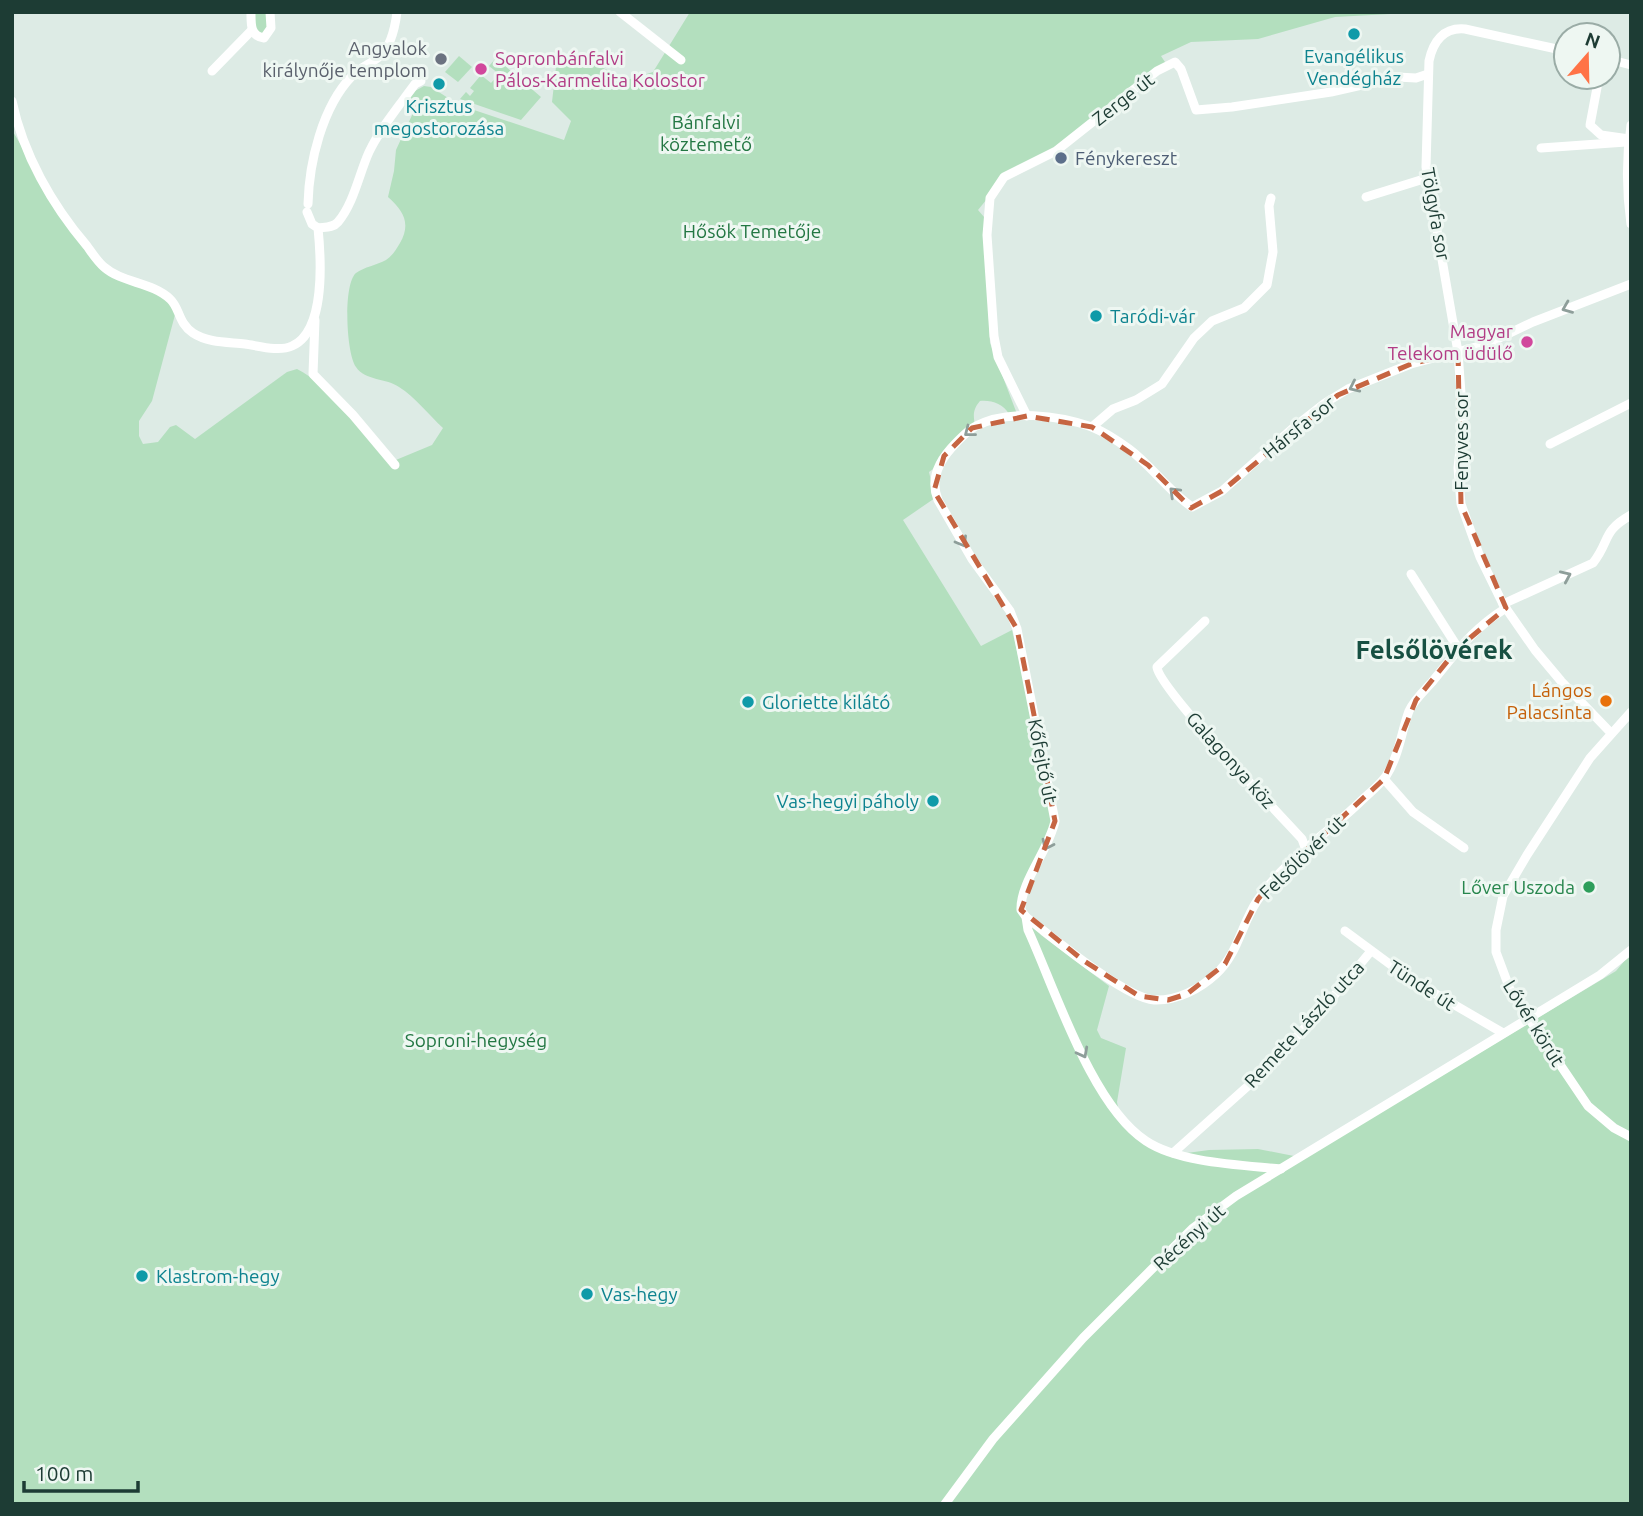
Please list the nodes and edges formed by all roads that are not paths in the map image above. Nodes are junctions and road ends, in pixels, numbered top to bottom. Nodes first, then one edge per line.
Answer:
1 (251, 12) edge
2 (270, 12) edge
3 (397, 12) edge
4 (620, 12) edge
5 (252, 30) junction
6 (1552, 48) edge
7 (681, 60) dead end
8 (212, 71) dead end
9 (1428, 74) junction
10 (421, 80) dead end
11 (1596, 91) edge
12 (12, 101) edge
13 (1629, 134) edge
14 (1541, 148) dead end
15 (1427, 177) junction
16 (1366, 197) dead end
17 (1271, 198) dead end
18 (1631, 224) edge
19 (318, 228) junction
20 (1631, 284) edge
21 (315, 318) junction
22 (1458, 352) junction
23 (1631, 403) edge
24 (1027, 416) junction
25 (992, 420) joint
26 (1092, 427) junction
27 (1550, 444) dead end
28 (395, 465) dead end
29 (1631, 515) edge
30 (1411, 573) dead end
31 (1505, 606) junction
32 (1205, 621) dead end
33 (1458, 648) junction
34 (1631, 712) edge
35 (1611, 733) junction
36 (1384, 779) junction
37 (1464, 848) dead end
38 (1306, 850) junction
39 (1026, 917) junction
40 (1345, 931) dead end
41 (1631, 950) edge
42 (1371, 951) junction
43 (1531, 1016) junction
44 (1503, 1033) junction
45 (1631, 1137) edge
46 (1172, 1153) junction
47 (1281, 1168) junction
48 (945, 1504) edge

1 - 5 street
2 - 5 street
3 - 19 street
4 - 7 street
5 - 8 street
6 - 9 street
9 - 15 street, Tölgyfa sor
9 - 24 street, Zerge út
10 - 19 street
11 - 13 street
12 - 21 street
13 - 14 street
13 - 18 street
15 - 16 street
15 - 22 street, Tölgyfa sor
17 - 26 street
19 - 21 street
20 -> 22 street, Hársfa sor
21 - 28 street
22 -> 26 street, Hársfa sor
22 - 31 street, Fenyves sor
23 - 27 street
24 - 25 street, Hársfa sor
24 - 26 street, Hársfa sor
25 -> 39 street, Kőfejtő út
31 -> 29 street, Felsőlövér út
30 - 33 street
31 - 33 street, Felsőlövér út
31 - 35 street, Fenyves sor
32 - 38 street, Galagonya köz
33 - 36 street, Felsőlövér út
34 - 35 street, Lővér körút
35 - 43 street, Lővér körút
36 - 37 street
36 - 38 street, Felsőlövér út
38 - 39 street, Felsőlövér út
39 -> 46 street, Kőfejtő út
40 - 42 street, Tünde út
41 - 43 street, Récényi út
42 - 44 street, Tünde út
42 - 46 street, Remete László utca
43 - 44 street, Récényi út
43 - 45 street, Lővér körút
44 - 47 street, Récényi út
46 - 47 street, Kőfejtő út
47 - 48 street, Récényi út

